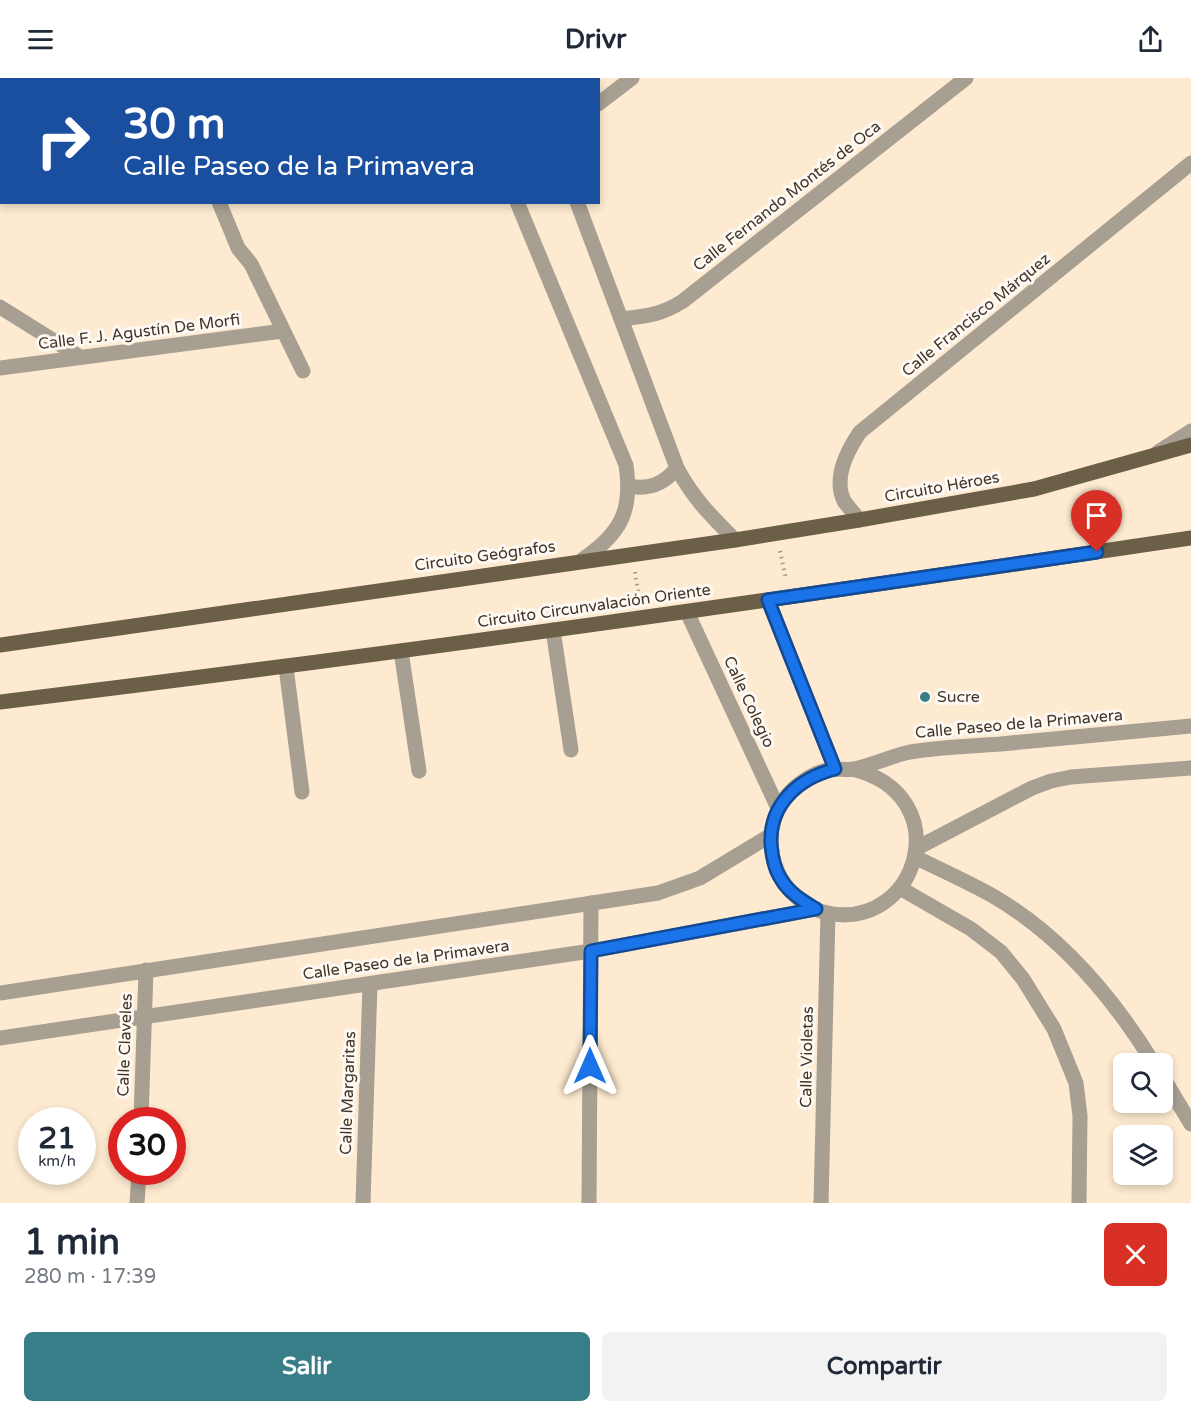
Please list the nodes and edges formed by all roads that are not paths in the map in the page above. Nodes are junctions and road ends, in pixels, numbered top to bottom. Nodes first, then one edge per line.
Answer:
1 (632, 78) edge
2 (966, 78) edge
3 (600, 102) edge
4 (1191, 163) edge
5 (220, 204) edge
6 (518, 204) edge
7 (578, 204) edge
8 (0, 307) edge
9 (621, 319) junction
10 (283, 331) junction
11 (80, 357) junction
12 (0, 368) edge
13 (303, 371) dead end
14 (1191, 431) edge
15 (1191, 445) edge
16 (1153, 456) junction
17 (677, 468) junction
18 (629, 486) junction
19 (859, 520) junction
20 (1191, 538) edge
21 (735, 540) junction
22 (582, 560) junction
23 (768, 600) junction
24 (687, 612) junction
25 (553, 630) junction
26 (0, 645) edge
27 (401, 651) junction
28 (286, 667) junction
29 (0, 702) edge
30 (1191, 726) edge
31 (571, 750) dead end
32 (1191, 768) edge
33 (835, 769) junction
34 (852, 769) junction
35 (418, 771) dead end
36 (302, 792) dead end
37 (778, 808) junction
38 (771, 835) junction
39 (916, 853) junction
40 (900, 888) junction
41 (591, 903) junction
42 (822, 911) junction
43 (591, 951) junction
44 (146, 970) junction
45 (370, 984) junction
46 (0, 993) edge
47 (144, 1016) junction
48 (0, 1038) edge
49 (1147, 1053) edge
50 (1173, 1094) edge
51 (141, 1107) edge
52 (1191, 1124) edge
53 (138, 1185) edge
54 (137, 1203) edge
55 (363, 1203) edge
56 (589, 1203) edge
57 (821, 1203) edge
58 (1079, 1203) edge

1 - 3 street
2 - 9 street, Calle Fernando Montés de Oca
4 - 19 street, Calle Francisco Márquez
5 - 10 street
6 - 18 street, Circuito Geógrafos
7 - 9 street
8 - 11 street
9 - 17 street
10 - 11 street, Calle F. J. Agustín De Morfi
10 - 13 street
11 - 12 street, Calle F. J. Agustín De Morfi
14 - 16 street, Circuito Héroes
15 - 16 main road, Circuito Héroes
16 - 19 main road, Circuito Héroes
17 - 18 street
17 - 21 street
18 - 22 street, Circuito Geógrafos
19 - 21 main road, Circuito Héroes
20 - 23 main road, Circuito Circunvalación Oriente
21 - 22 main road, Circuito Héroes
22 - 26 main road, Circuito Geógrafos
23 - 24 main road, Circuito Circunvalación Oriente
23 - 33 street
24 - 25 main road, Circuito Circunvalación Oriente
24 - 37 street, Calle Colegio
25 - 27 main road, Circuito Circunvalación Oriente
25 - 31 street
27 - 28 main road, Circuito Circunvalación Oriente
27 - 35 street
28 - 29 main road, Circuito Circunvalación Oriente
28 - 36 street
30 - 34 street, Calle Paseo de la Primavera
32 - 39 street
33 - 34 street
33 - 37 street
34 - 39 street
37 - 38 street
38 - 41 street, Calle Paseo de la Primavera
38 - 42 street
39 - 40 street
39 - 49 street
40 - 42 street
40 - 58 street
41 - 43 street
41 - 44 street, Calle Paseo de la Primavera
42 - 43 street, Calle Paseo de la Primavera
42 - 57 street, Calle Violetas
43 - 45 street, Calle Paseo de la Primavera
43 - 56 street
44 - 46 street, Calle Paseo de la Primavera
44 - 47 street, Calle Claveles
45 - 47 street, Calle Paseo de la Primavera
45 - 55 street, Calle Margaritas
47 - 48 street, Calle Paseo de la Primavera
47 - 51 street, Calle Claveles
50 - 52 street
53 - 54 street

